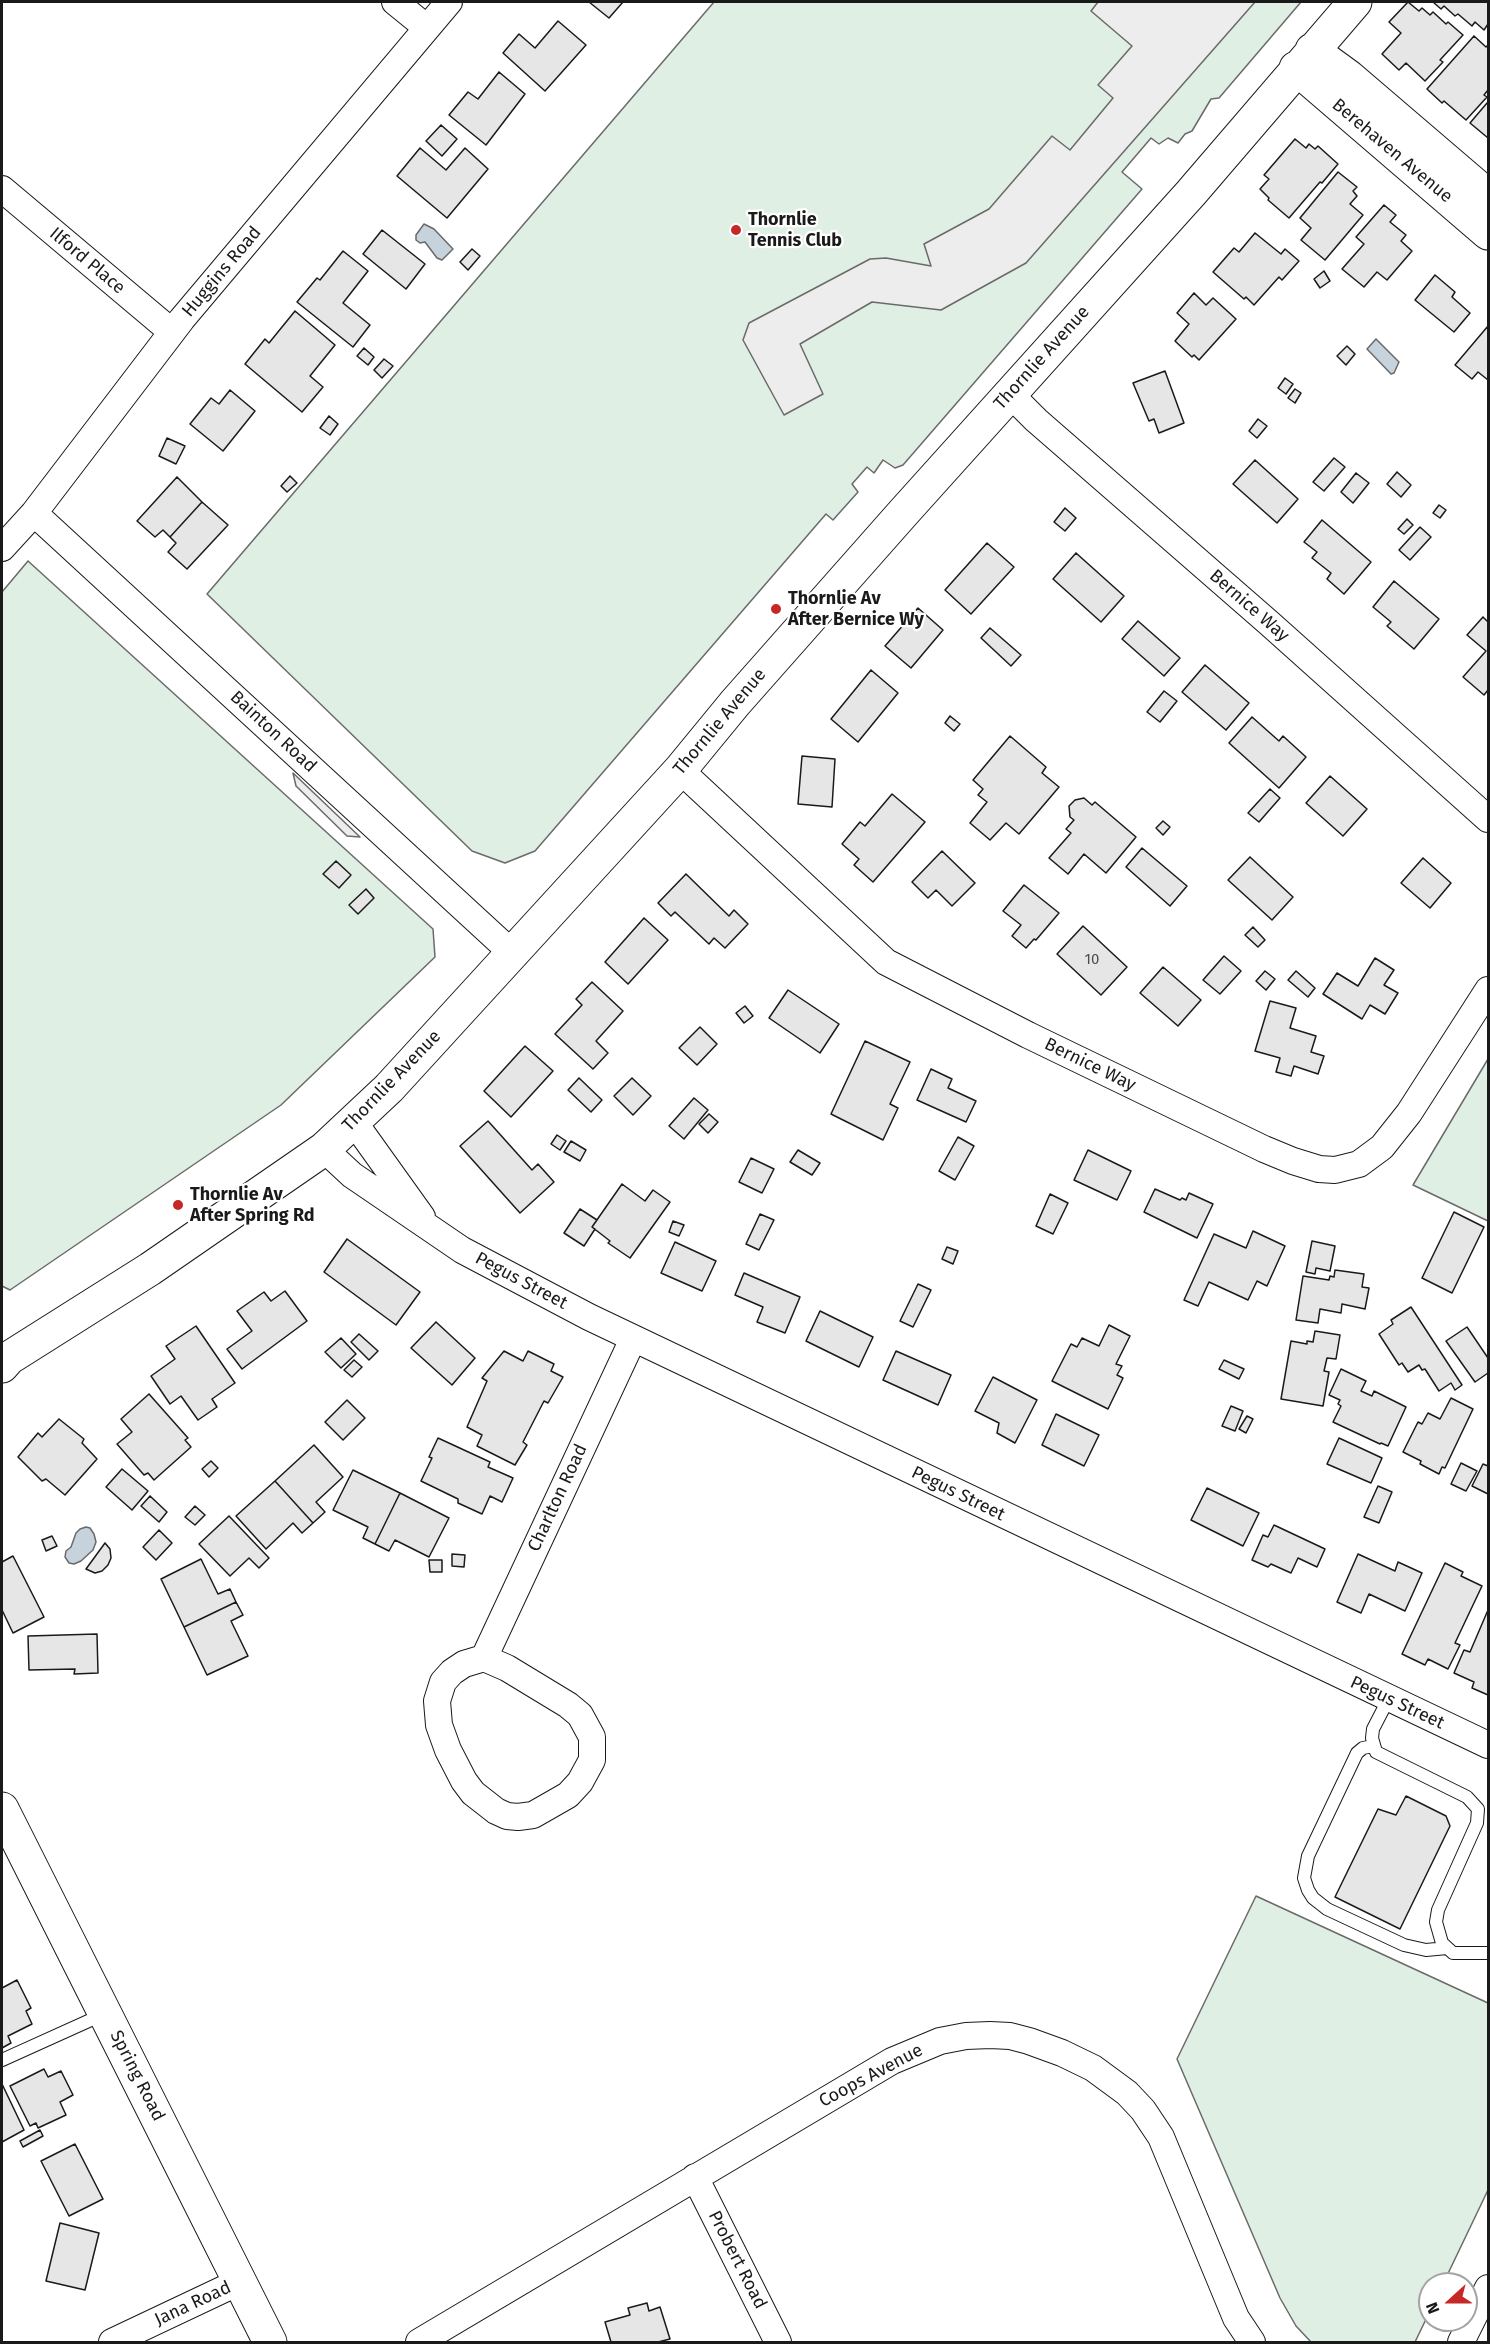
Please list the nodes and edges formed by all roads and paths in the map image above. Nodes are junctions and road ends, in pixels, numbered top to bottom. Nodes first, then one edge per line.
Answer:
1 (395, 2) edge
2 (449, 2) edge
3 (1355, 2) edge
4 (427, 28) junction
5 (1304, 59) junction
6 (2, 189) edge
7 (1488, 196) edge
8 (1488, 233) edge
9 (172, 332) junction
10 (1009, 393) junction
11 (34, 513) junction
12 (2, 548) edge
13 (680, 770) junction
14 (1488, 819) edge
15 (512, 952) junction
16 (1488, 990) edge
17 (354, 1122) junction
18 (324, 1149) junction
19 (433, 1232) junction
20 (633, 1339) junction
21 (4, 1361) edge
22 (484, 1659) junction
23 (1388, 1700) junction
24 (1373, 1746) junction
25 (1488, 1746) edge
26 (2, 1809) edge
27 (1447, 1948) junction
28 (1488, 1953) edge
29 (105, 2014) junction
30 (2, 2061) edge
31 (695, 2177) junction
32 (241, 2281) junction
33 (1488, 2288) edge
34 (112, 2343) edge
35 (270, 2343) edge
36 (418, 2343) edge
37 (778, 2343) edge
38 (1252, 2343) edge
39 (1461, 2343) edge

1 - 4 street
2 - 4 street, Huggins Road
3 - 5 main road, Thornlie Avenue
4 - 9 street, Huggins Road
5 - 7 main road, Berehaven Avenue
5 - 8 main road, Berehaven Avenue
5 - 10 main road, Thornlie Avenue
6 - 9 street, Ilford Place
9 - 11 street, Huggins Road
10 - 13 main road, Thornlie Avenue
10 - 14 street, Bernice Way
11 - 12 street, Huggins Road
11 - 15 street, Bainton Road
13 - 15 main road, Thornlie Avenue
13 - 16 street, Bernice Way
15 - 17 main road, Thornlie Avenue
17 - 18 main road, Thornlie Avenue
17 - 19 street, Pegus Street
18 - 19 street, Pegus Street
18 - 21 main road, Thornlie Avenue
19 - 20 street, Pegus Street
20 - 22 street, Charlton Road
20 - 23 street, Pegus Street
22 - 22 street
23 - 24 lane
23 - 25 street, Pegus Street
24 - 27 lane
24 - 27 lane
26 - 29 main road, Spring Road
27 - 28 lane
29 - 30 lane
29 - 32 main road, Spring Road
31 - 36 street, Coops Avenue
31 - 37 street, Probert Road
31 - 38 street, Coops Avenue
32 - 34 street, Jana Road
32 - 35 main road, Spring Road
33 - 39 street

